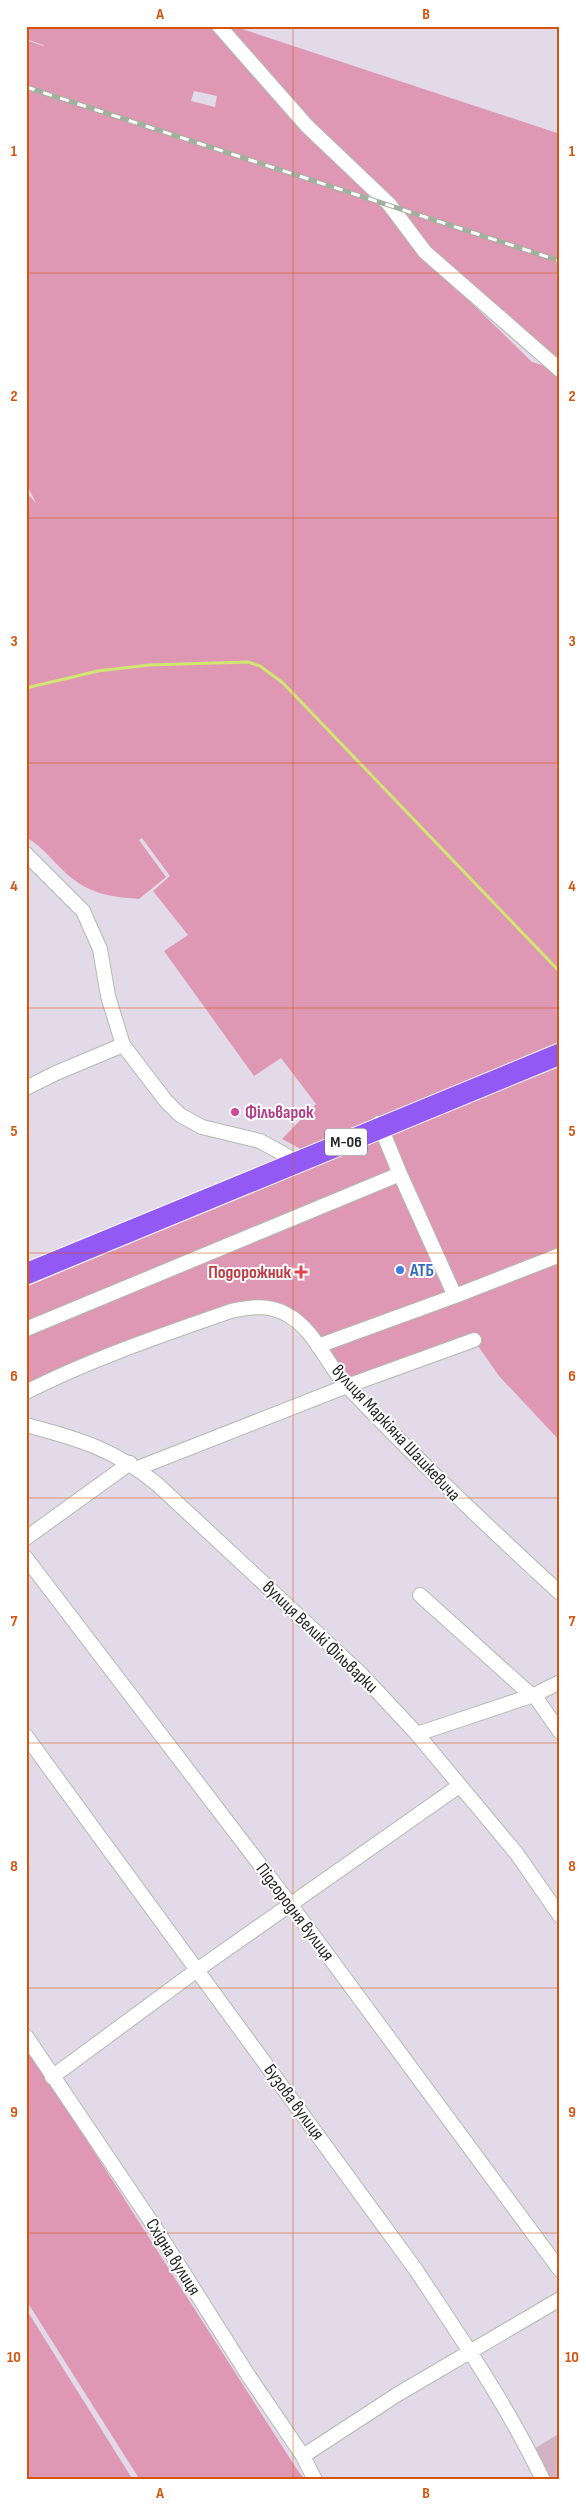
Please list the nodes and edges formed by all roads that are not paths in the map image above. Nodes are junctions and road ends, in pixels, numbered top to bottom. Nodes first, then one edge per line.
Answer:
1 (219, 26) edge
2 (560, 370) edge
3 (26, 854) edge
4 (123, 1045) junction
5 (560, 1054) edge
6 (26, 1088) edge
7 (380, 1125) junction
8 (298, 1162) junction
9 (400, 1174) junction
10 (560, 1255) edge
11 (26, 1274) edge
12 (455, 1296) junction
13 (26, 1329) edge
14 (474, 1340) dead end
15 (318, 1346) junction
16 (347, 1386) junction
17 (26, 1392) edge
18 (26, 1425) edge
19 (134, 1466) junction
20 (26, 1538) edge
21 (26, 1558) edge
22 (560, 1593) edge
23 (420, 1595) dead end
24 (560, 1682) edge
25 (532, 1695) junction
26 (560, 1732) edge
27 (416, 1734) junction
28 (26, 1736) edge
29 (459, 1786) junction
30 (290, 1904) junction
31 (560, 1916) edge
32 (197, 1970) junction
33 (26, 2036) edge
34 (52, 2077) junction
35 (560, 2270) edge
36 (560, 2299) edge
37 (471, 2351) junction
38 (303, 2456) junction
39 (315, 2480) edge
40 (543, 2480) edge

1 - 2 street
3 - 4 street
4 - 6 street
4 - 8 street
5 - 7 highway, М-06
7 - 8 highway, М-06
7 - 9 street
8 - 11 highway, М-06
9 - 12 street
9 - 13 street
10 - 12 street
12 - 15 street
14 - 16 street
15 - 16 street, вулиця Маркіяна Шашкевича
15 - 17 street, вулиця Маркіяна Шашкевича
16 - 19 street
16 - 22 street, вулиця Маркіяна Шашкевича
18 - 19 street, вулиця Великі Фільварки
19 - 20 street
19 - 27 street, вулиця Великі Фільварки
21 - 30 street, Підгородня вулиця
23 - 25 street
24 - 25 street
25 - 26 street
25 - 27 street
27 - 29 street, вулиця Великі Фільварки
28 - 32 street, Бузова вулиця
29 - 30 street
29 - 31 street, вулиця Великі Фільварки
30 - 32 street
30 - 35 street, Підгородня вулиця
32 - 34 street
32 - 37 street, Бузова вулиця
33 - 34 street, Східна вулиця
34 - 38 street, Східна вулиця
36 - 37 street
37 - 38 street
37 - 40 street, Бузова вулиця
38 - 39 street, Східна вулиця

